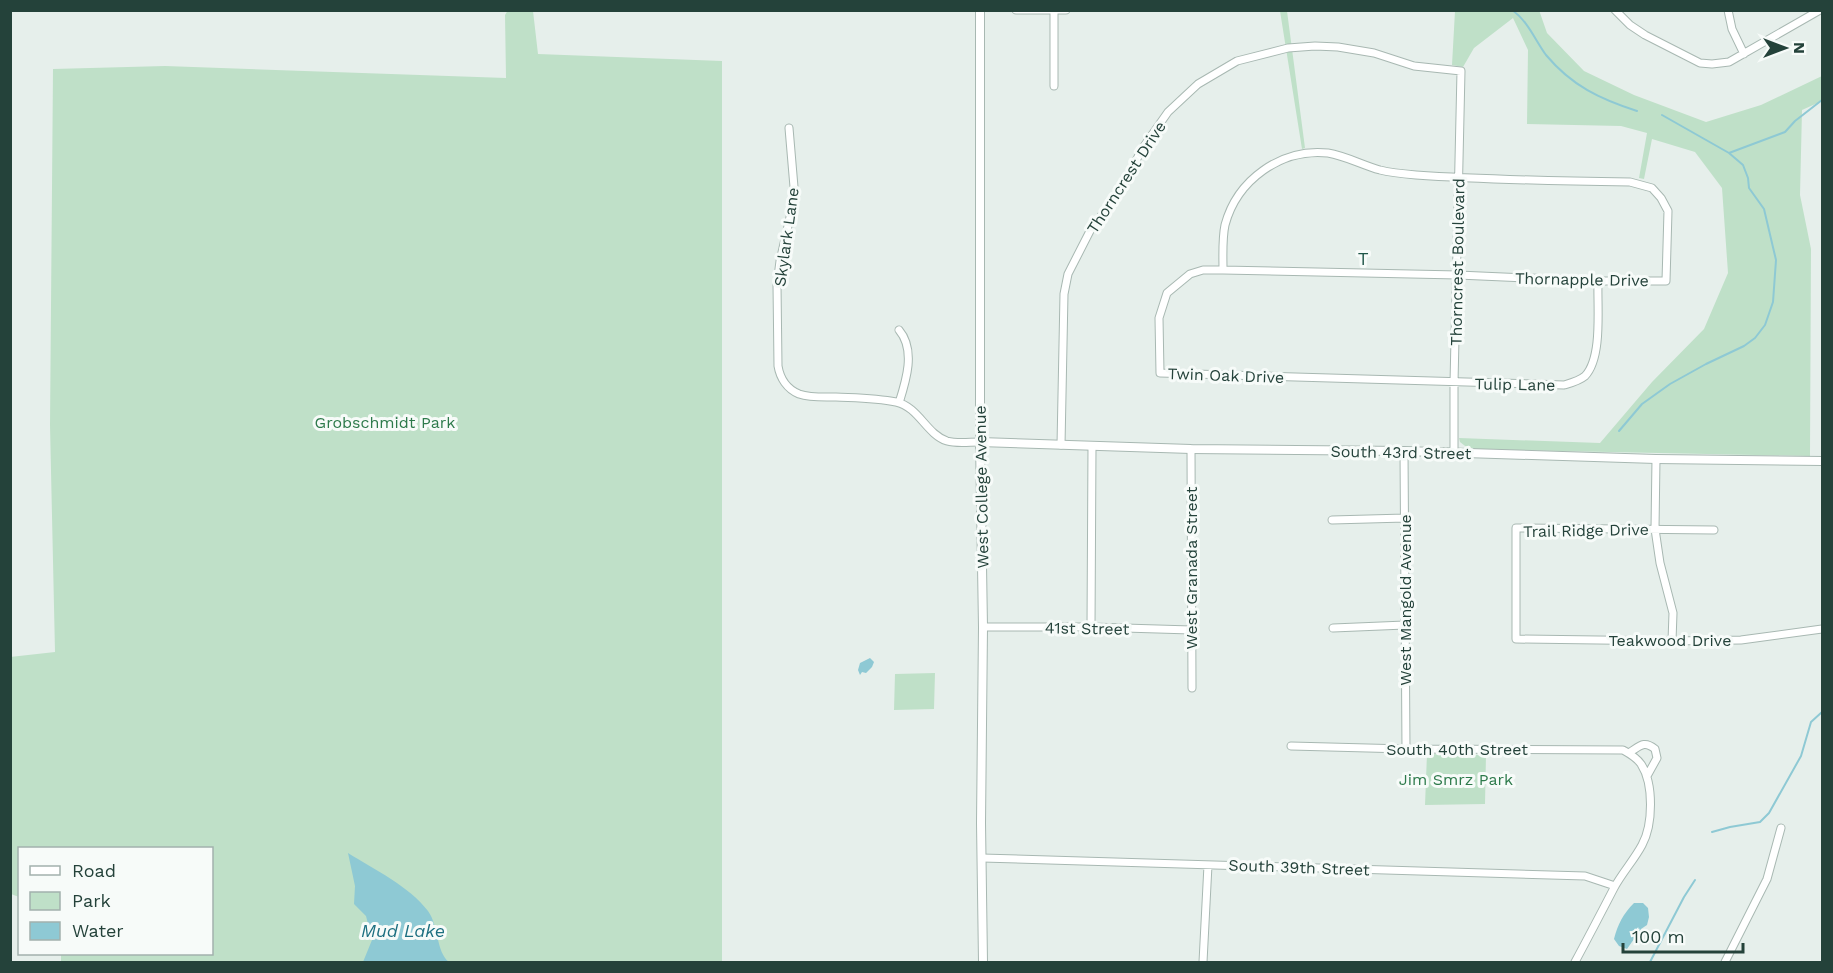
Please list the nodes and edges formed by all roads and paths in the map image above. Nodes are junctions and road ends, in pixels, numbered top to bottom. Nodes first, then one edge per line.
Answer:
1 (980, 10) edge
2 (1016, 10) edge
3 (1066, 10) edge
4 (1615, 10) edge
5 (1728, 10) edge
6 (1821, 10) edge
7 (1054, 11) edge
8 (1744, 54) junction
9 (1461, 71) joint
10 (1054, 86) dead end
11 (789, 128) dead end
12 (1458, 178) junction
13 (1222, 270) junction
14 (1458, 275) junction
15 (1598, 280) junction
16 (899, 330) dead end
17 (1454, 383) junction
18 (899, 403) junction
19 (980, 442) junction
20 (1061, 445) junction
21 (1092, 446) junction
22 (1191, 449) junction
23 (1404, 451) junction
24 (1454, 452) junction
25 (1656, 459) junction
26 (1822, 461) edge
27 (1405, 519) junction
28 (1332, 520) dead end
29 (1655, 529) junction
30 (1714, 530) dead end
31 (1405, 625) junction
32 (983, 627) junction
33 (1090, 627) junction
34 (1333, 628) dead end
35 (1822, 628) edge
36 (1191, 630) junction
37 (1516, 639) joint
38 (1672, 641) junction
39 (1192, 688) dead end
40 (1291, 746) dead end
41 (1406, 749) junction
42 (1626, 751) junction
43 (1647, 776) junction
44 (1781, 828) dead end
45 (982, 858) junction
46 (1208, 865) junction
47 (1615, 886) junction
48 (982, 963) edge
49 (1203, 963) edge
50 (1575, 963) edge
51 (1725, 963) edge

1 - 19 street, West College Avenue
2 - 7 street
3 - 7 street
4 - 8 street
5 - 8 street
6 - 8 street
7 - 10 street
9 - 12 street, Thorncrest Boulevard
9 - 20 street, Thorncrest Drive
11 - 18 street, Skylark Lane
12 - 13 street
12 - 14 street, Thorncrest Boulevard
12 - 15 street, Thornapple Drive
13 - 14 street, Twin Oak Drive
13 - 17 street, Twin Oak Drive
14 - 15 street, Thornapple Drive
14 - 17 street, Thorncrest Boulevard
15 - 17 street, Tulip Lane
16 - 18 street
17 - 24 street, Thorncrest Boulevard
18 - 19 street, Skylark Lane
19 - 20 street, South 43rd Street
19 - 32 street, West College Avenue
20 - 21 street, South 43rd Street
21 - 22 street, South 43rd Street
21 - 33 street
22 - 23 street, South 43rd Street
22 - 36 street, West Granada Street
23 - 24 street, South 43rd Street
23 - 27 street, West Mangold Avenue
24 - 25 street, South 43rd Street
25 - 26 street, South 43rd Street
25 - 29 street
27 - 28 street
27 - 31 street, West Mangold Avenue
29 - 30 street
29 - 37 street, Trail Ridge Drive
29 - 38 street
31 - 34 street
31 - 41 street, West Mangold Avenue
32 - 33 street, 41st Street
32 - 45 street, West College Avenue
33 - 36 street, 41st Street
35 - 38 street, Teakwood Drive
36 - 39 street, West Granada Street
37 - 38 street, Teakwood Drive
40 - 41 street, South 40th Street
41 - 42 street, South 40th Street
42 - 43 street
42 - 43 street, South 40th Street
43 - 47 street
44 - 51 street
45 - 46 street, South 39th Street
45 - 48 street, West College Avenue
46 - 47 street, South 39th Street
46 - 49 street
47 - 50 street

